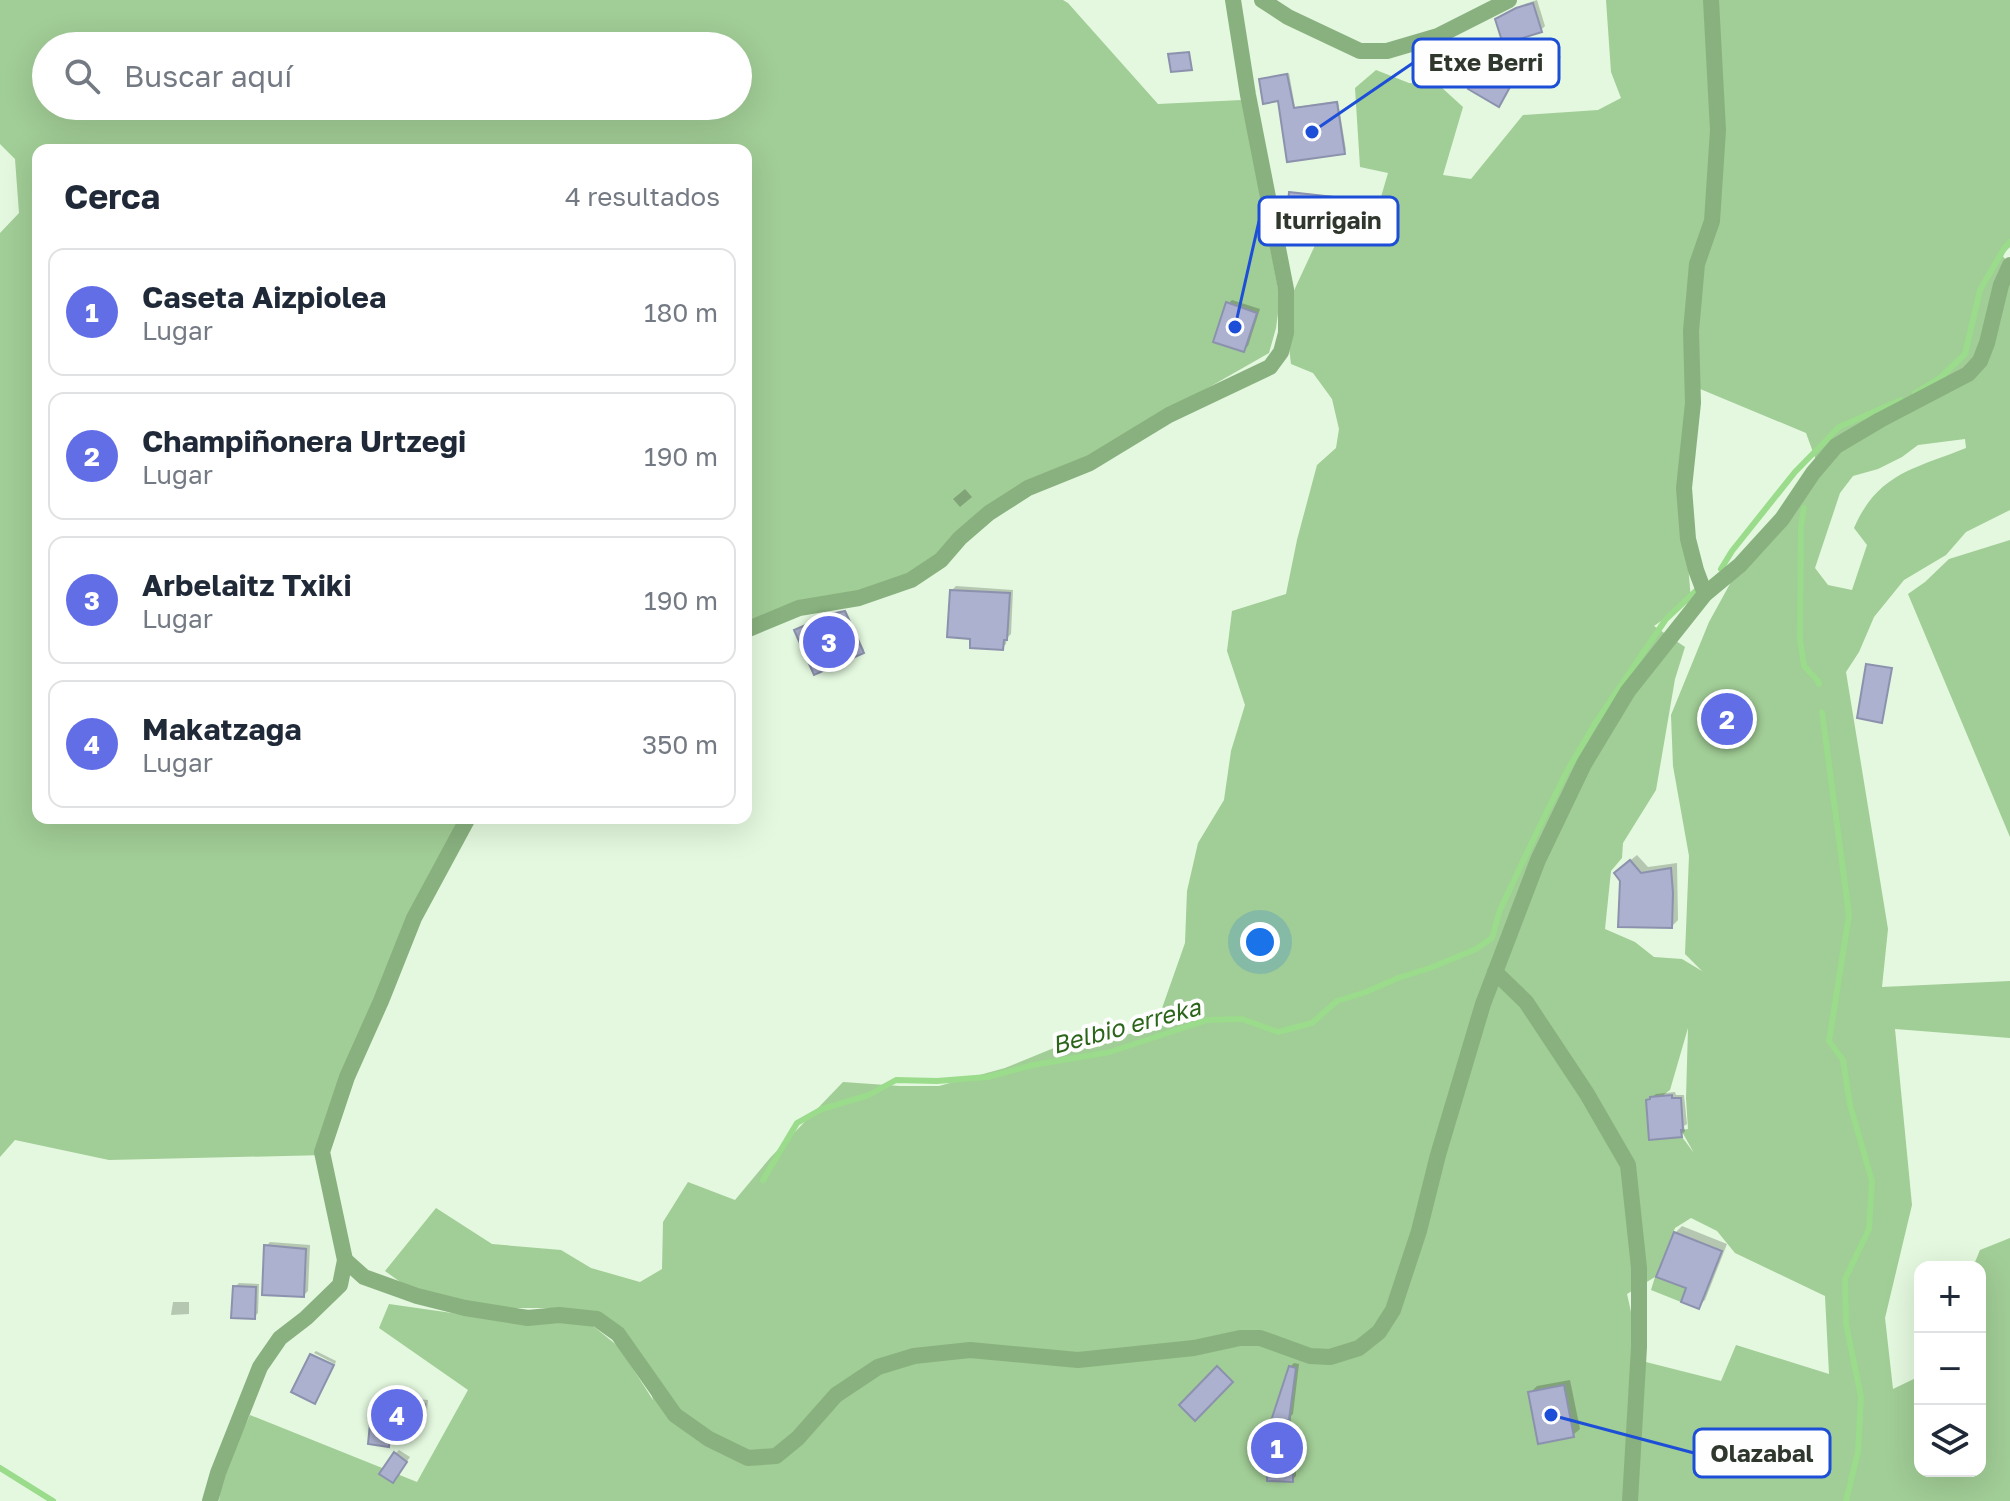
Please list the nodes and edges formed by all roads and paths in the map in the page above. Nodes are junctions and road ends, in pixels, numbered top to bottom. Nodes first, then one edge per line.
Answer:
1 (1233, 0) edge
2 (1262, 0) edge
3 (1509, 0) edge
4 (1711, 0) edge
5 (2010, 265) edge
6 (1705, 594) junction
7 (752, 627) edge
8 (465, 824) edge
9 (1495, 972) junction
10 (345, 1260) junction
11 (210, 1501) edge
12 (1630, 1501) edge

1 - 7 street
2 - 3 street
4 - 6 street
5 - 6 street
6 - 9 street
8 - 10 street
9 - 10 street
9 - 12 street
10 - 11 street

